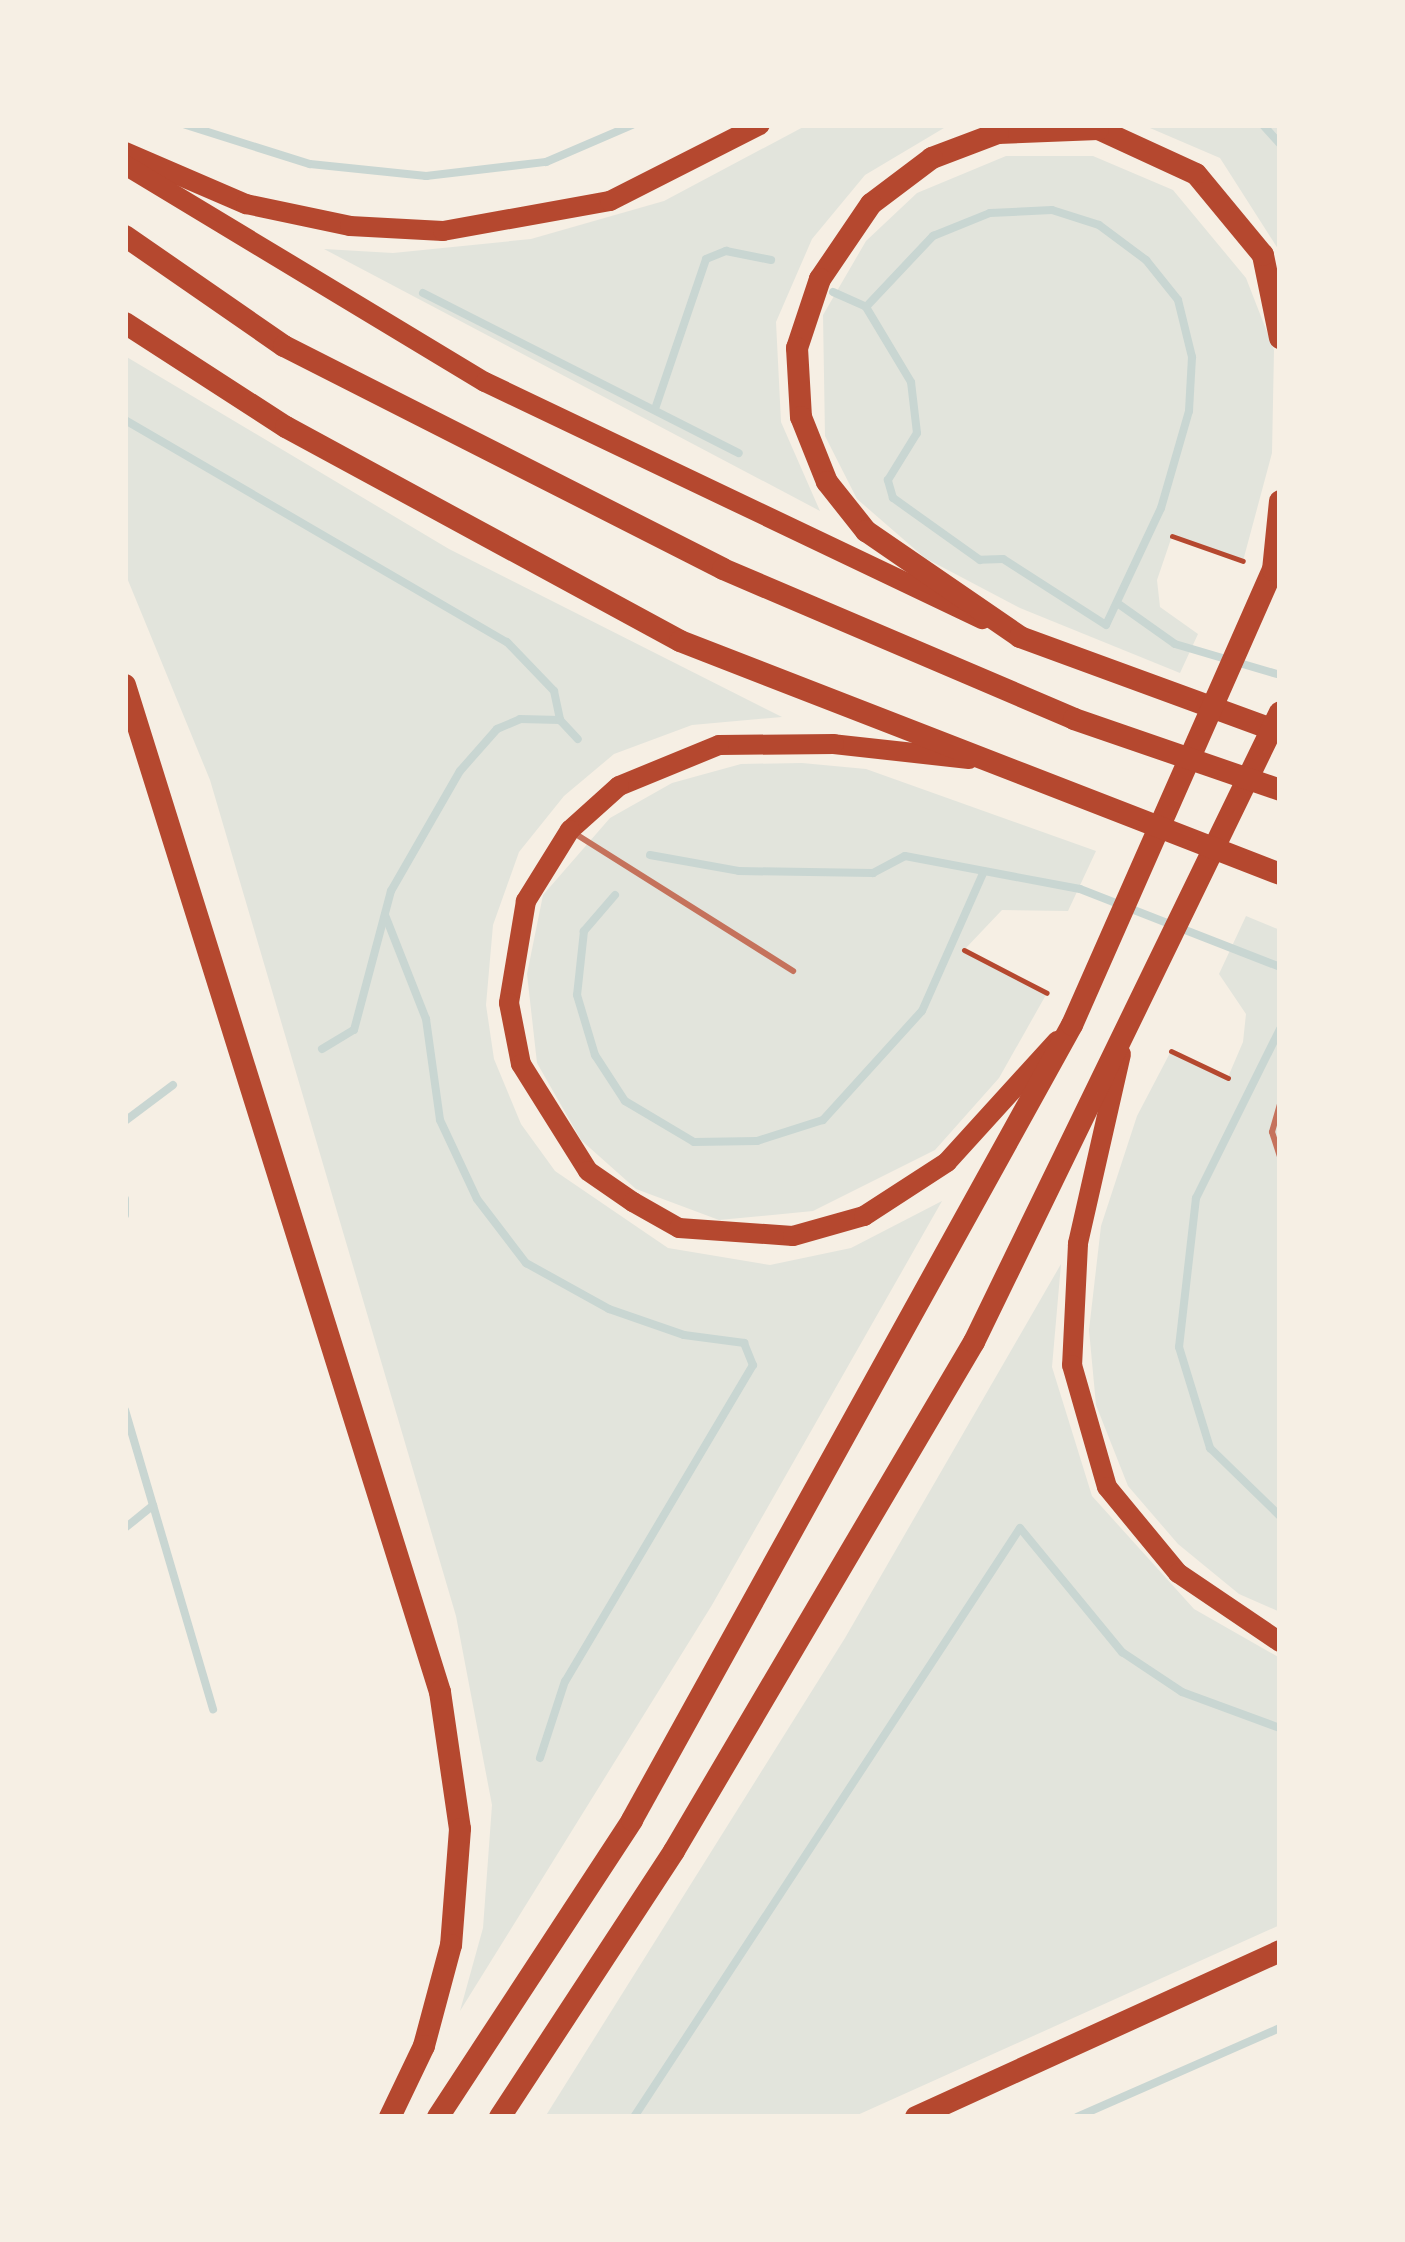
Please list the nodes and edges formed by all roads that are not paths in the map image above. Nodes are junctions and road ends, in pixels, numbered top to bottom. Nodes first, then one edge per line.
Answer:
1 (760, 125) edge
2 (125, 152) edge
3 (125, 165) edge
4 (125, 236) edge
5 (125, 323) edge
6 (1280, 338) edge
7 (1280, 501) edge
8 (1276, 560) edge
9 (1020, 637) junction
10 (125, 684) edge
11 (1280, 712) edge
12 (1280, 732) edge
13 (985, 760) junction
14 (1280, 790) edge
15 (570, 830) junction
16 (1280, 874) edge
17 (793, 971) dead end
18 (1072, 1025) junction
19 (1128, 1029) junction
20 (1280, 1104) edge
21 (1280, 1156) edge
22 (1280, 1642) edge
23 (1280, 1951) edge
24 (390, 2117) edge
25 (438, 2117) edge
26 (500, 2117) edge
27 (916, 2117) edge

1 - 2 main road
3 - 9 main road
4 - 14 highway
5 - 13 highway
6 - 9 highway
7 - 8 highway
8 - 18 highway
9 - 12 highway
10 - 24 highway
11 - 19 highway
13 - 15 main road
13 - 16 highway
15 - 17 lane
15 - 18 main road
18 - 25 highway
19 - 22 main road
19 - 26 highway
20 - 21 lane
23 - 27 highway

